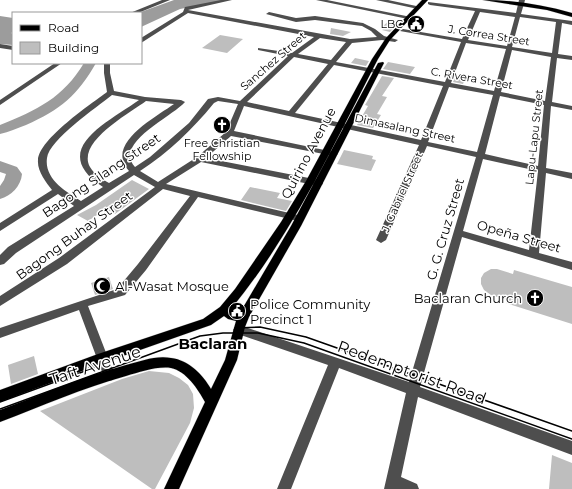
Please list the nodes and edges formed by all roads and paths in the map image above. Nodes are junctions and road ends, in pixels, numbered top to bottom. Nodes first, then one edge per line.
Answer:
1 (167, 0) edge
2 (229, 0) edge
3 (319, 0) edge
4 (379, 0) edge
5 (486, 0) edge
6 (429, 1) edge
7 (521, 2) edge
8 (349, 6) junction
9 (418, 7) junction
10 (344, 10) dead end
11 (478, 10) junction
12 (186, 11) junction
13 (378, 11) junction
14 (136, 12) edge
15 (269, 14) dead end
16 (572, 14) edge
17 (339, 15) dead end
18 (518, 15) junction
19 (373, 16) dead end
20 (408, 17) junction
21 (334, 20) junction
22 (368, 21) dead end
23 (559, 21) junction
24 (572, 23) edge
25 (363, 25) junction
26 (403, 31) junction
27 (142, 34) edge
28 (150, 35) junction
29 (319, 36) junction
30 (388, 39) junction
31 (142, 40) edge
32 (350, 41) junction
33 (464, 41) junction
34 (0, 46) edge
35 (12, 48) edge
36 (509, 48) junction
37 (260, 49) dead end
38 (555, 55) junction
39 (292, 56) junction
40 (572, 58) edge
41 (58, 64) edge
42 (107, 64) edge
43 (332, 64) junction
44 (372, 71) junction
45 (448, 85) junction
46 (111, 93) junction
47 (496, 94) junction
48 (144, 99) junction
49 (242, 102) junction
50 (0, 103) edge
51 (210, 103) joint
52 (548, 104) junction
53 (572, 108) edge
54 (290, 114) junction
55 (344, 126) junction
56 (229, 133) junction
57 (424, 143) junction
58 (330, 153) junction
59 (480, 156) junction
60 (200, 158) junction
61 (542, 169) junction
62 (135, 172) junction
63 (572, 176) edge
64 (314, 182) junction
65 (160, 186) junction
66 (110, 188) junction
67 (58, 190) junction
68 (196, 195) junction
69 (81, 206) junction
70 (289, 216) junction
71 (300, 219) junction
72 (0, 228) edge
73 (458, 233) junction
74 (381, 240) dead end
75 (534, 255) junction
76 (0, 261) edge
77 (572, 266) edge
78 (0, 302) edge
79 (82, 304) junction
80 (224, 310) junction
81 (244, 316) junction
82 (214, 318) joint
83 (239, 329) junction
84 (0, 333) edge
85 (102, 358) junction
86 (335, 362) junction
87 (108, 376) junction
88 (413, 390) junction
89 (0, 396) edge
90 (212, 403) junction
91 (0, 416) edge
92 (572, 448) edge
93 (392, 485) edge
94 (171, 489) edge
95 (284, 489) edge
96 (412, 489) edge

1 - 14 street
2 - 12 street
3 - 8 street
4 - 9 street
5 - 7 main road
6 - 9 main road, Quirino Avenue
6 - 11 street
6 - 26 main road, Quirino Avenue
7 - 16 main road
7 - 18 street, G. G. Cruz Street
8 - 10 street
8 - 13 street
9 - 20 main road, Quirino Avenue
11 - 18 street
11 - 33 street, J. Gabriel Street
12 - 28 street
12 - 29 street
13 - 19 street
13 - 20 street
15 - 21 street
17 - 21 street
18 - 23 street
18 - 36 street, G. G. Cruz Street
20 - 30 main road, Quirino Avenue
21 - 25 street
22 - 25 street
23 - 24 street
23 - 38 street, Lapu-Lapu Street
25 - 30 street
26 - 30 main road, Quirino Avenue
26 - 33 street, J. Correa Street
27 - 28 street
28 - 31 street
29 - 32 street
29 - 39 street, Sanchez Street
30 - 32 street
30 - 44 main road, Quirino Avenue
32 - 43 street
33 - 36 street, J. Correa Street
33 - 45 street, J. Gabriel Street
34 - 35 street
36 - 38 street, J. Correa Street
36 - 47 street, G. G. Cruz Street
37 - 39 street, C. Rivera Street
38 - 40 street, J. Correa Street
38 - 52 street, Lapu-Lapu Street
39 - 43 street, C. Rivera Street
39 - 49 street, Sanchez Street
41 - 50 street
42 - 46 street
43 - 44 street, C. Rivera Street
43 - 54 street
44 - 45 street, C. Rivera Street
44 - 55 main road, Quirino Avenue
45 - 47 street, C. Rivera Street
45 - 57 street, J. Gabriel Street
46 - 48 street
46 - 67 street
47 - 52 street, C. Rivera Street
47 - 59 street, G. G. Cruz Street
48 - 62 street
48 - 66 street
49 - 51 street, Dimasalang Street
49 - 54 street, Dimasalang Street
49 - 56 street, Sanchez Street
51 - 62 street, Bagong Silang Street
52 - 53 street, C. Rivera Street
52 - 61 street, Lapu-Lapu Street
54 - 55 street, Dimasalang Street
55 - 57 street, Dimasalang Street
55 - 58 main road, Quirino Avenue
56 - 58 street
56 - 60 street, Sanchez Street
57 - 59 street, Dimasalang Street
57 - 74 street, J. Gabriel Street
58 - 64 main road, Quirino Avenue
59 - 61 street, Dimasalang Street
59 - 73 street, G. G. Cruz Street
60 - 64 street
60 - 65 street, Sanchez Street
61 - 63 street, Dimasalang Street
61 - 75 street, Lapu-Lapu Street
62 - 65 street
62 - 66 street, Bagong Silang Street
64 - 70 main road, Quirino Avenue
64 - 71 main road, Quirino Avenue
65 - 68 street
65 - 78 street, Bagong Buhay Street
66 - 69 street, Bagong Silang Street
67 - 69 street
67 - 72 street
68 - 70 street
68 - 79 street
69 - 76 street, Bagong Silang Street
70 - 71 street
70 - 80 main road, Quirino Avenue
71 - 81 main road, Quirino Avenue
73 - 75 street, Opeña Street
73 - 88 street, G. G. Cruz Street
75 - 77 street, Opeña Street
79 - 84 street
79 - 85 street
80 - 81 main road
80 - 82 main road, Quirino Avenue
81 - 83 main road, Quirino Avenue
82 - 85 main road, Taft Avenue
83 - 86 street, Redemptorist Road
83 - 90 main road, Quirino Avenue
85 - 87 street
85 - 89 main road, Taft Avenue
86 - 88 street, Redemptorist Road
86 - 95 street
87 - 90 main road, Taft Avenue
87 - 91 main road, Taft Avenue
88 - 92 street, Redemptorist Road
88 - 93 street, G. G. Cruz Street
90 - 94 main road, Quirino Avenue
93 - 96 street

